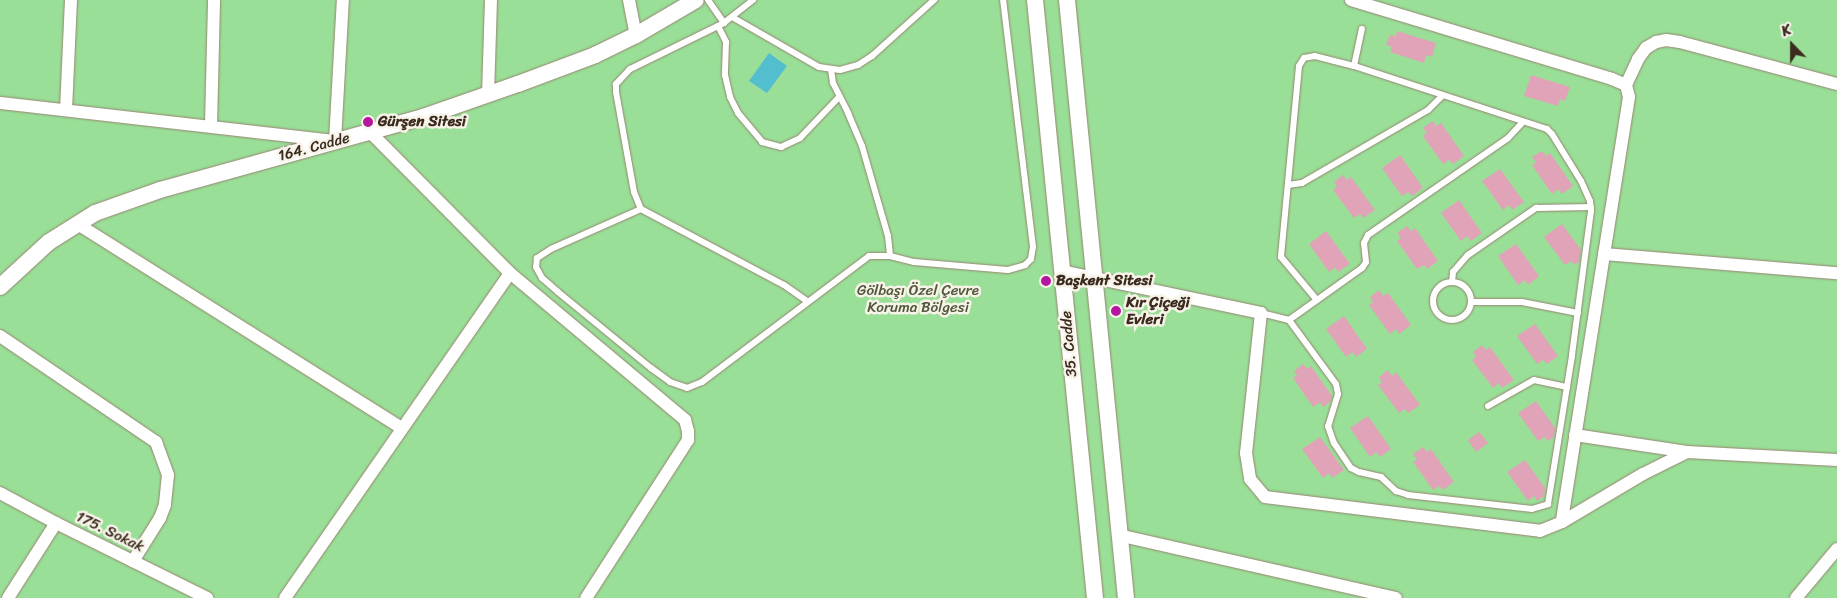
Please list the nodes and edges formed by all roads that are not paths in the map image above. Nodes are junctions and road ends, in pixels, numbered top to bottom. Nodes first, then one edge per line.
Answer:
1 (71, 0) edge
2 (214, 0) edge
3 (343, 0) edge
4 (491, 0) edge
5 (629, 0) edge
6 (696, 0) edge
7 (708, 0) edge
8 (753, 0) edge
9 (934, 0) edge
10 (1003, 0) edge
11 (1035, 0) edge
12 (1066, 0) edge
13 (1350, 0) edge
14 (732, 17) junction
15 (721, 25) junction
16 (1362, 28) dead end
17 (636, 35) junction
18 (1354, 66) junction
19 (830, 69) junction
20 (1837, 84) edge
21 (1626, 85) junction
22 (488, 95) junction
23 (1443, 95) junction
24 (839, 97) junction
25 (0, 103) edge
26 (66, 110) junction
27 (1523, 122) junction
28 (211, 126) junction
29 (370, 132) junction
30 (336, 141) junction
31 (1288, 185) junction
32 (1591, 207) junction
33 (642, 210) junction
34 (76, 223) junction
35 (1604, 254) junction
36 (890, 256) junction
37 (1062, 272) junction
38 (510, 273) junction
39 (1837, 273) edge
40 (1095, 277) junction
41 (1452, 282) junction
42 (0, 287) edge
43 (1317, 300) junction
44 (807, 301) junction
45 (1471, 302) junction
46 (1261, 313) junction
47 (1578, 313) junction
48 (1289, 320) junction
49 (0, 336) edge
50 (1567, 387) junction
51 (1488, 406) dead end
52 (402, 428) junction
53 (1575, 435) junction
54 (1687, 452) junction
55 (1837, 460) edge
56 (0, 493) edge
57 (1562, 522) junction
58 (56, 523) junction
59 (1118, 535) junction
60 (1837, 548) edge
61 (133, 561) junction
62 (8, 598) edge
63 (207, 598) edge
64 (285, 598) edge
65 (586, 598) edge
66 (1095, 598) edge
67 (1126, 598) edge
68 (1396, 598) edge
69 (1796, 598) edge

1 - 26 street
2 - 28 street
3 - 30 street
4 - 22 street
5 - 17 street
6 - 17 street, 164. Cadde
7 - 15 lane
8 - 14 lane
9 - 19 lane
10 - 36 lane
11 - 37 street, 35. Cadde
12 - 40 street
13 - 21 street
14 - 15 lane
14 - 19 lane
15 - 24 lane
15 - 33 lane
16 - 18 lane
17 - 22 street, 164. Cadde
18 - 23 lane
18 - 31 lane
19 - 24 lane
20 - 21 street
21 - 35 street
22 - 29 street, 164. Cadde
23 - 27 lane
23 - 31 lane
24 - 36 lane
25 - 26 street
26 - 28 street
27 - 32 lane
27 - 43 lane
28 - 30 street
29 - 30 street, 164. Cadde
29 - 38 street
30 - 34 street, 164. Cadde
31 - 43 lane
32 - 41 lane
32 - 47 lane
33 - 44 lane
33 - 44 lane
34 - 42 street, 164. Cadde
34 - 52 street
35 - 39 street
35 - 53 street
36 - 44 lane
37 - 40 street
37 - 66 street, 35. Cadde
38 - 52 street
38 - 65 street
40 - 46 street
40 - 59 street
41 - 45 lane
41 - 45 lane
43 - 48 lane
45 - 47 lane
46 - 48 lane
46 - 57 street
47 - 50 lane
48 - 50 lane
49 - 61 street
50 - 51 lane
52 - 64 street
53 - 54 street
53 - 57 street
54 - 55 street
54 - 57 street
56 - 58 street, 175. Sokak
58 - 61 street, 175. Sokak
58 - 62 street
59 - 67 street
59 - 68 street
60 - 69 street
61 - 63 street, 175. Sokak

